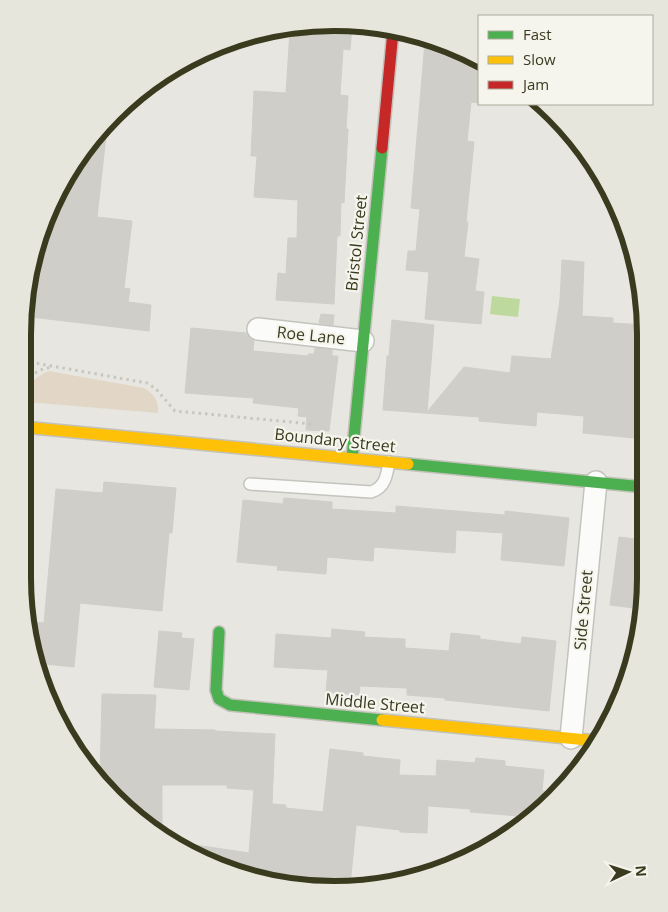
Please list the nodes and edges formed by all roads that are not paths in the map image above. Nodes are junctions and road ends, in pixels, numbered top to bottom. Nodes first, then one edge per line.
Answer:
1 (392, 37) edge
2 (258, 329) dead end
3 (363, 341) junction
4 (31, 428) edge
5 (352, 458) junction
6 (389, 462) junction
7 (596, 482) junction
8 (250, 484) dead end
9 (637, 486) edge
10 (219, 632) dead end
11 (572, 738) junction
12 (590, 739) edge

1 - 3 street, Bristol Street
2 - 3 street, Roe Lane
3 - 5 street, Bristol Street
4 - 5 street, Boundary Street
5 - 6 street, Boundary Street
6 - 7 street, Boundary Street
6 - 8 lane
7 - 9 street, Boundary Street
7 - 11 street, Side Street
10 - 11 street, Middle Street
11 - 12 street, Middle Street

